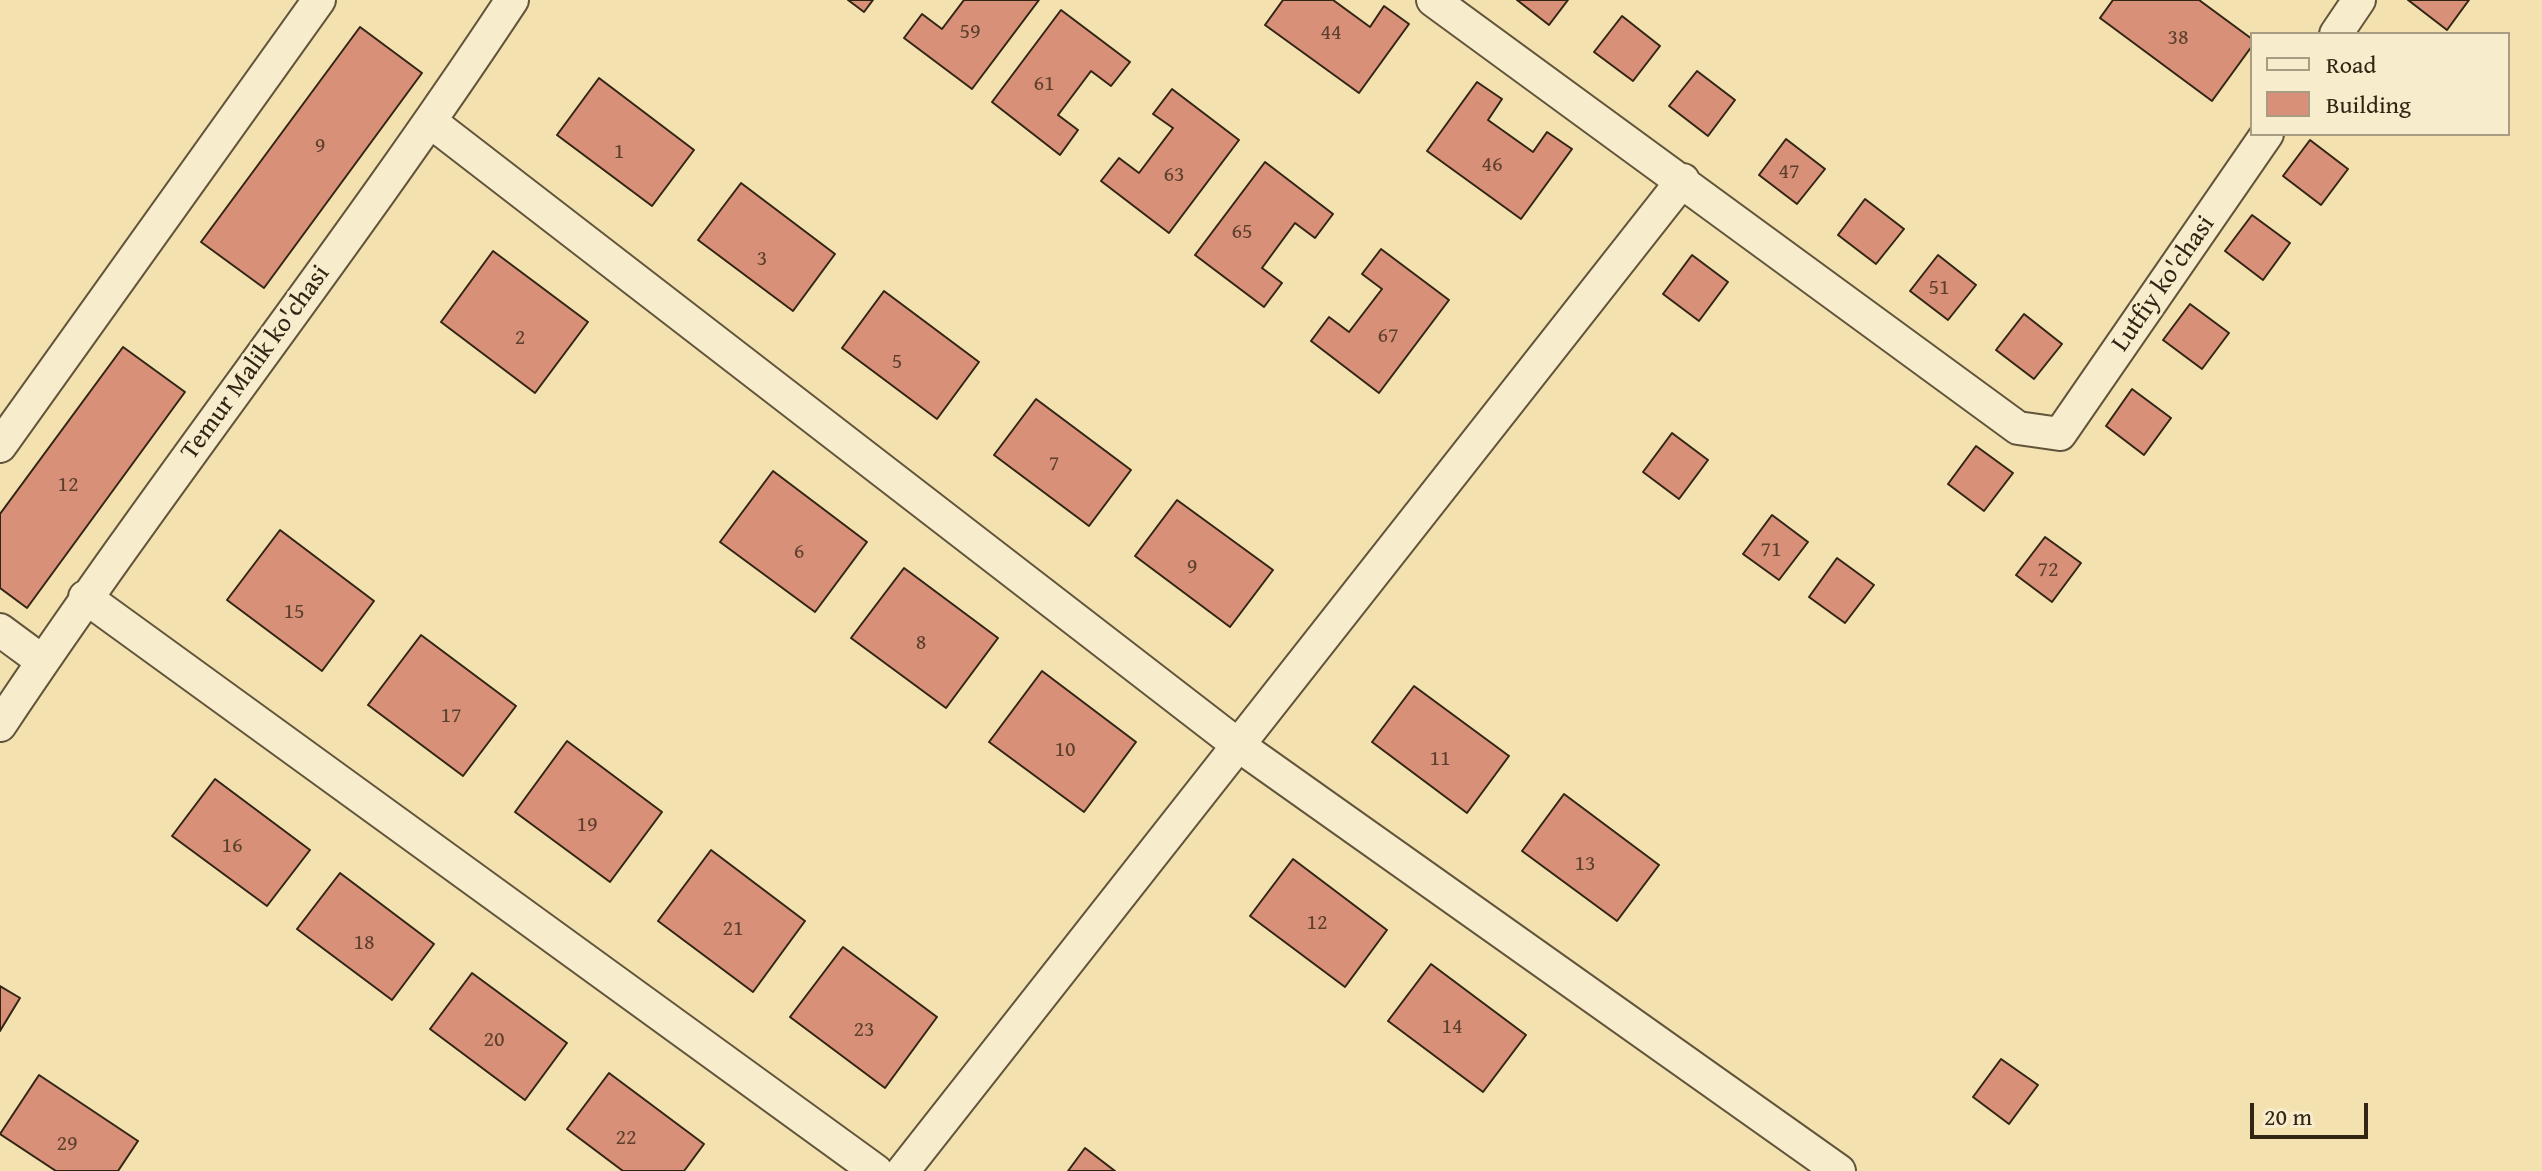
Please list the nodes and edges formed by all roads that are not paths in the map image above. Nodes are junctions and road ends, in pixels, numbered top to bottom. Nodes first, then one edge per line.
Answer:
1 (319, 0) edge
2 (512, 0) edge
3 (1433, 0) edge
4 (2359, 0) edge
5 (2337, 32) edge
6 (431, 122) junction
7 (2266, 136) edge
8 (1683, 180) junction
9 (0, 446) edge
10 (85, 597) junction
11 (0, 630) edge
12 (42, 661) junction
13 (0, 725) edge
14 (1238, 745) junction
15 (876, 1171) edge
16 (903, 1171) edge
17 (1839, 1171) edge

1 - 9 street
2 - 6 street, Temur Malik ko'chasi
3 - 8 street
4 - 5 street
6 - 10 street, Temur Malik ko'chasi
6 - 14 street
7 - 8 street, Lutfiy ko'chasi
8 - 14 street
10 - 12 street, Temur Malik ko'chasi
10 - 15 street
11 - 12 street
12 - 13 street, Temur Malik ko'chasi
14 - 16 street
14 - 17 street

